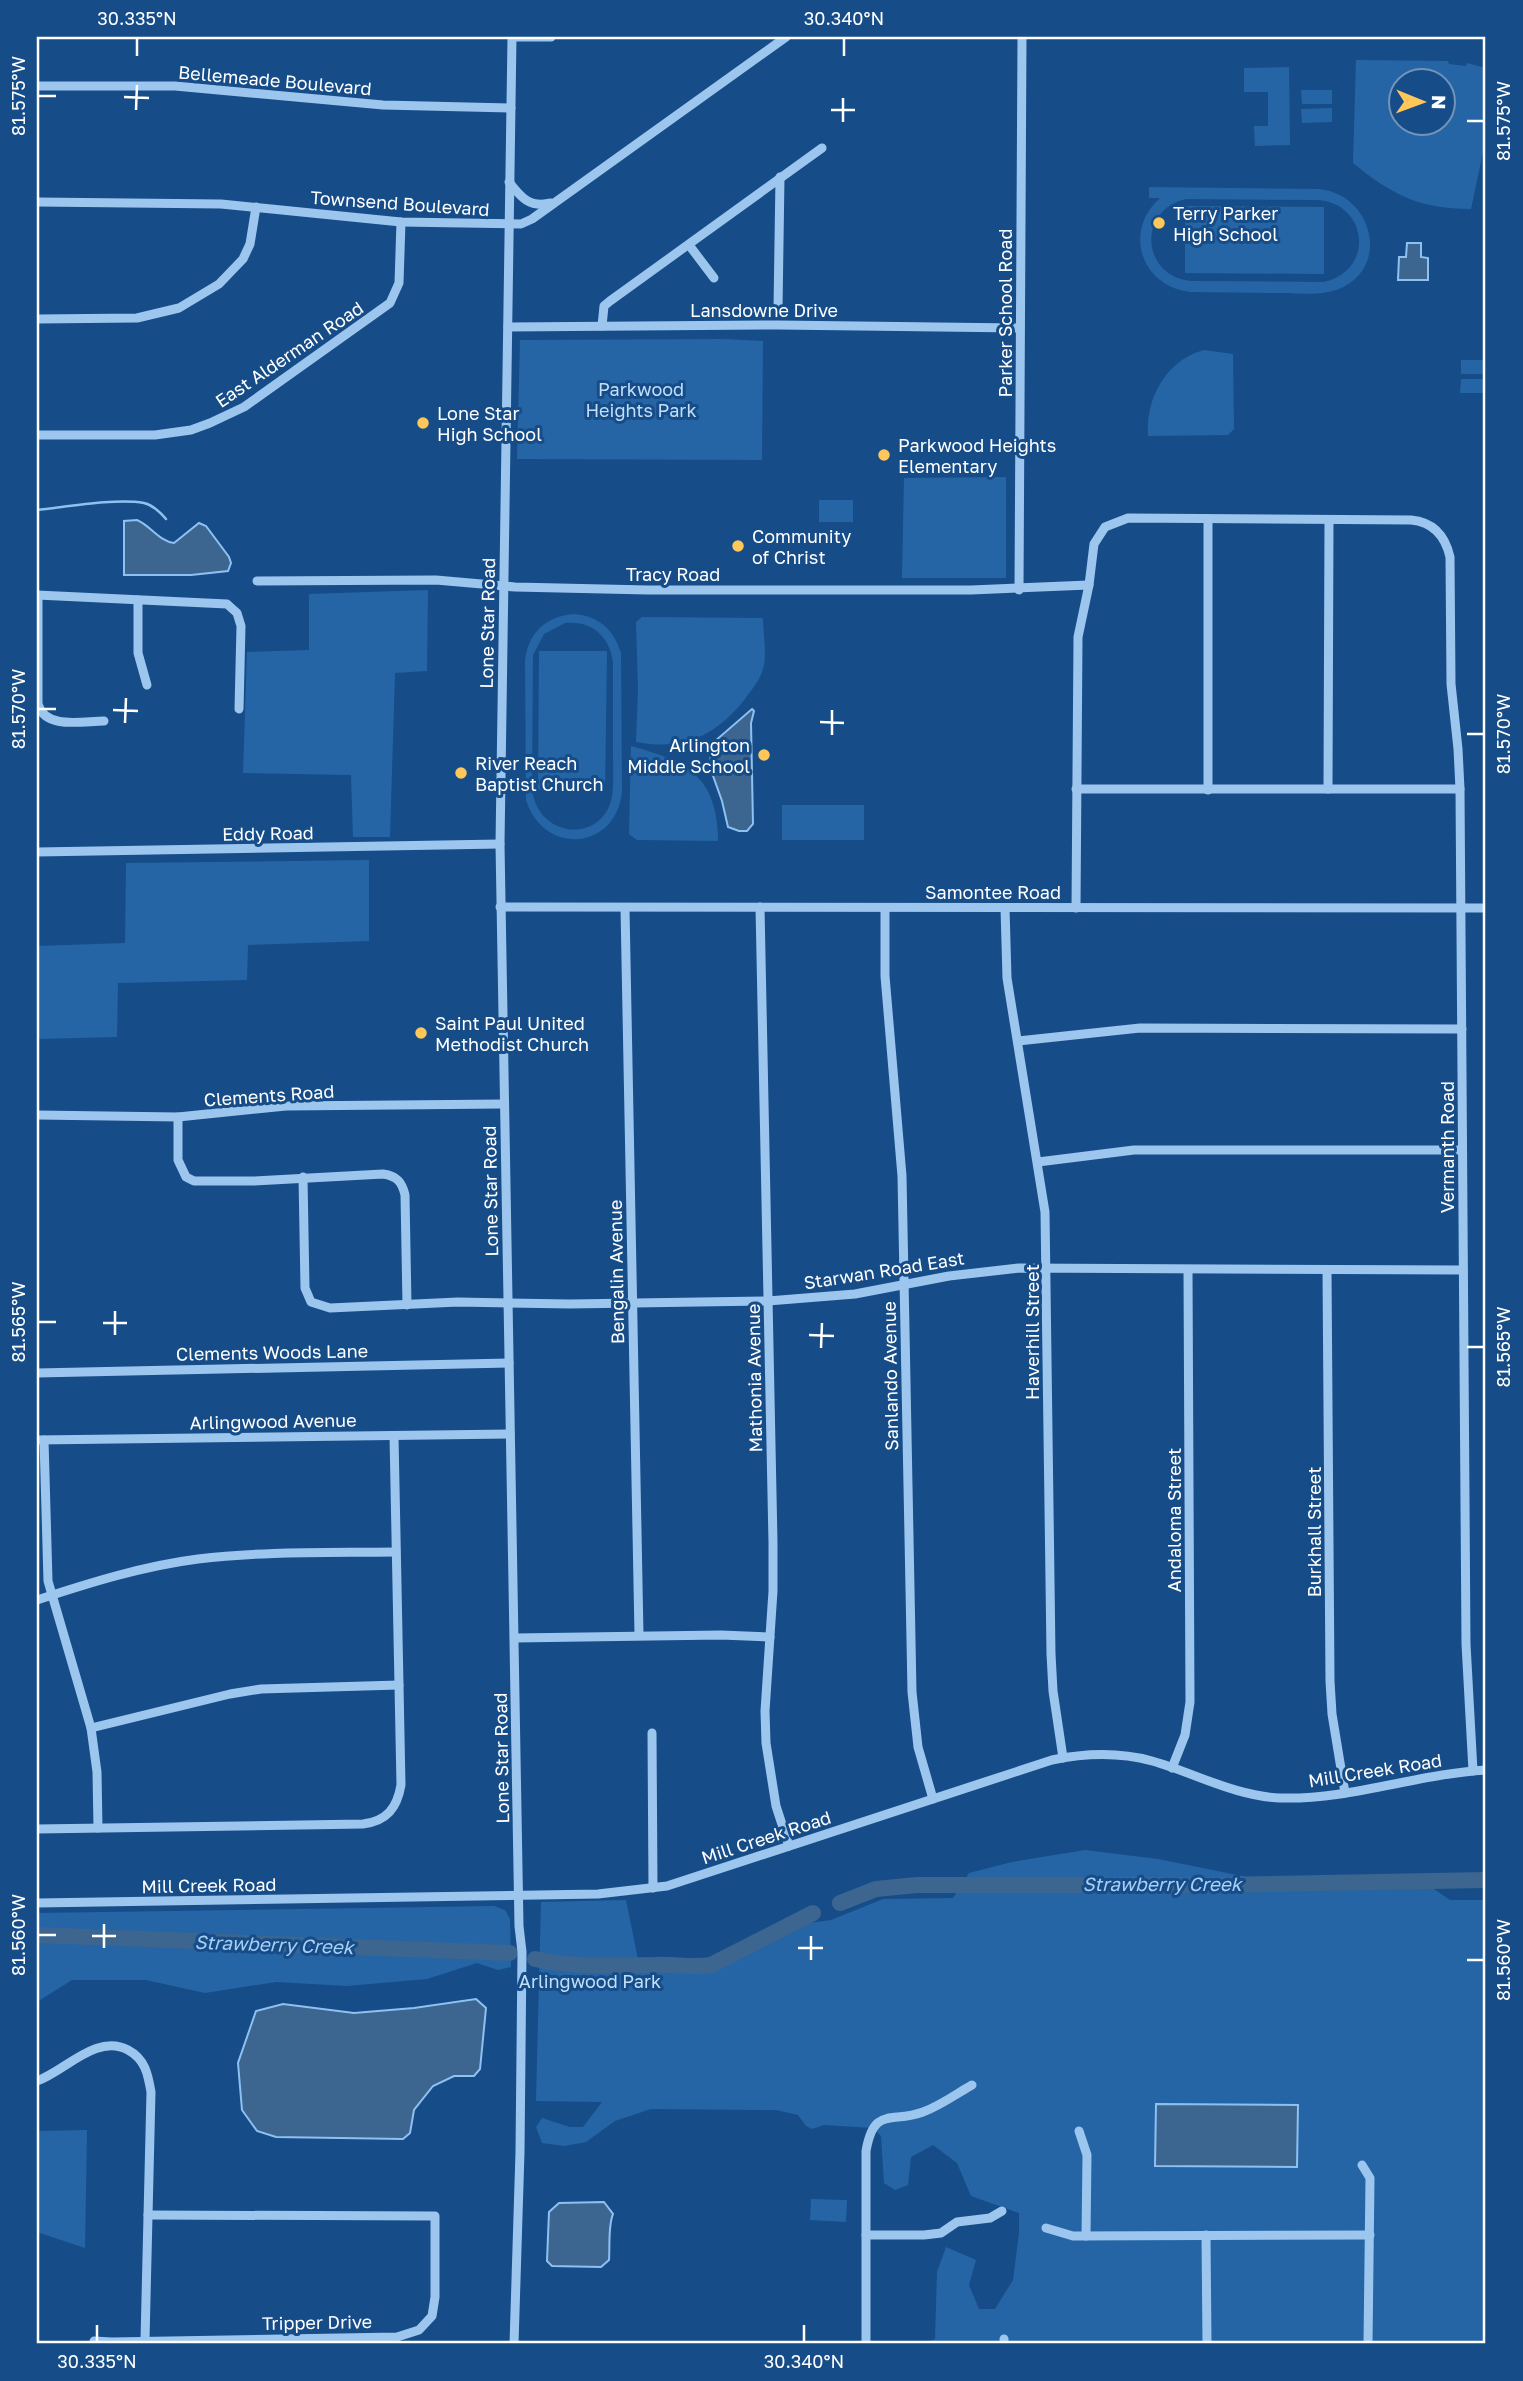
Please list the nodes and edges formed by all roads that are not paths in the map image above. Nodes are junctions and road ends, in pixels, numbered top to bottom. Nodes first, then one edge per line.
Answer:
1 (512, 37) edge
2 (551, 37) edge
3 (786, 37) edge
4 (1021, 37) edge
5 (37, 86) edge
6 (511, 107) junction
7 (822, 148) dead end
8 (780, 177) junction
9 (509, 182) junction
10 (37, 202) edge
11 (556, 202) junction
12 (256, 207) junction
13 (401, 222) junction
14 (509, 225) junction
15 (689, 245) junction
16 (714, 278) dead end
17 (778, 309) dead end
18 (37, 319) edge
19 (602, 326) junction
20 (508, 327) junction
21 (1020, 328) junction
22 (37, 435) edge
23 (1208, 519) junction
24 (1329, 520) junction
25 (257, 581) dead end
26 (1089, 585) junction
27 (504, 586) junction
28 (1019, 590) junction
29 (37, 595) edge
30 (138, 600) junction
31 (147, 685) dead end
32 (239, 709) dead end
33 (104, 721) dead end
34 (1076, 789) junction
35 (1328, 789) junction
36 (1460, 789) junction
37 (1208, 790) junction
38 (499, 845) junction
39 (37, 852) edge
40 (500, 907) junction
41 (761, 907) junction
42 (625, 908) junction
43 (885, 908) junction
44 (1004, 908) junction
45 (1076, 908) junction
46 (1461, 908) junction
47 (1486, 908) edge
48 (1462, 1029) junction
49 (1018, 1041) junction
50 (504, 1104) junction
51 (37, 1115) edge
52 (178, 1117) junction
53 (1462, 1150) junction
54 (1038, 1162) junction
55 (303, 1177) junction
56 (1047, 1270) junction
57 (1188, 1270) junction
58 (1327, 1270) junction
59 (1463, 1270) junction
60 (904, 1285) junction
61 (768, 1301) junction
62 (508, 1302) junction
63 (632, 1303) junction
64 (407, 1305) junction
65 (509, 1363) junction
66 (37, 1373) edge
67 (510, 1434) junction
68 (394, 1436) junction
69 (41, 1440) edge
70 (396, 1552) junction
71 (52, 1595) junction
72 (37, 1600) edge
73 (639, 1635) junction
74 (771, 1637) junction
75 (515, 1638) junction
76 (399, 1685) junction
77 (91, 1728) junction
78 (652, 1733) dead end
79 (1063, 1758) junction
80 (1172, 1768) junction
81 (1486, 1770) edge
82 (1473, 1771) junction
83 (1345, 1793) junction
84 (933, 1799) junction
85 (98, 1828) junction
86 (37, 1829) edge
87 (789, 1846) junction
88 (653, 1888) junction
89 (519, 1896) junction
90 (37, 1903) edge
91 (37, 2081) edge
92 (972, 2085) dead end
93 (1079, 2131) dead end
94 (1362, 2165) dead end
95 (1002, 2211) dead end
96 (148, 2215) junction
97 (1046, 2228) dead end
98 (866, 2235) junction
99 (1206, 2235) junction
100 (1370, 2235) junction
101 (1086, 2236) junction
102 (145, 2340) junction
103 (94, 2341) dead end
104 (513, 2344) edge
105 (866, 2344) edge
106 (1207, 2344) edge
107 (1368, 2344) edge

1 - 2 street
1 - 6 street, Lone Star Road
3 - 11 street, Townsend Boulevard
4 - 21 street, Parker School Road
5 - 6 street, Bellemeade Boulevard
6 - 9 street, Lone Star Road
7 - 8 street
8 - 15 street
8 - 17 street
9 - 11 street
9 - 14 street, Lone Star Road
10 - 12 street, Townsend Boulevard
11 - 14 street, Townsend Boulevard
12 - 13 street, Townsend Boulevard
12 - 18 street
13 - 14 street, Townsend Boulevard
13 - 22 street, East Alderman Road
14 - 20 street, Lone Star Road
15 - 16 street
15 - 19 street
19 - 20 street, Lansdowne Drive
19 - 21 street, Lansdowne Drive
20 - 27 street, Lone Star Road
21 - 28 street, Parker School Road
23 - 24 street
23 - 26 street
23 - 37 street
24 - 35 street
24 - 36 street, Vermanth Road
25 - 27 street, Tracy Road
26 - 28 street, Tracy Road
26 - 34 street
27 - 28 street, Tracy Road
27 - 38 street, Lone Star Road
29 - 30 street
29 - 33 street
30 - 31 street
30 - 32 street
34 - 37 street
34 - 45 street
35 - 36 street
35 - 37 street
36 - 46 street, Vermanth Road
38 - 39 street, Eddy Road
38 - 40 street, Lone Star Road
40 - 42 street, Samontee Road
40 - 50 street, Lone Star Road
41 - 42 street, Samontee Road
41 - 43 street, Samontee Road
41 - 61 street, Mathonia Avenue
42 - 63 street, Bengalin Avenue
43 - 44 street, Samontee Road
43 - 60 street, Sanlando Avenue
44 - 45 street, Samontee Road
44 - 49 street, Haverhill Street
45 - 46 street, Samontee Road
46 - 47 street, Samontee Road
46 - 48 street, Vermanth Road
48 - 49 street
48 - 53 street, Vermanth Road
49 - 54 street, Haverhill Street
50 - 52 street, Clements Road
50 - 62 street, Lone Star Road
51 - 52 street, Clements Road
52 - 55 street
53 - 54 street
53 - 59 street, Vermanth Road
54 - 56 street, Haverhill Street
55 - 64 street, Starwan Road East
55 - 64 street
56 - 57 street, Starwan Road East
56 - 60 street, Starwan Road East
56 - 79 street, Haverhill Street
57 - 58 street, Starwan Road East
57 - 80 street, Andaloma Street
58 - 59 street, Starwan Road East
58 - 83 street, Burkhall Street
59 - 82 street, Vermanth Road
60 - 61 street, Starwan Road East
60 - 84 street, Sanlando Avenue
61 - 63 street, Starwan Road East
61 - 74 street, Mathonia Avenue
62 - 63 street, Starwan Road East
62 - 64 street, Starwan Road East
62 - 65 street, Lone Star Road
63 - 73 street, Bengalin Avenue
65 - 66 street, Clements Woods Lane
65 - 67 street, Lone Star Road
67 - 68 street, Arlingwood Avenue
67 - 75 street, Lone Star Road
68 - 69 street, Arlingwood Avenue
68 - 70 street
69 - 71 street
70 - 71 street
70 - 76 street
71 - 72 street
71 - 77 street
73 - 74 street
73 - 75 street
74 - 87 street, Mathonia Avenue
75 - 89 street, Lone Star Road
76 - 77 street
76 - 85 street
77 - 85 street
78 - 88 street
79 - 80 street, Mill Creek Road
79 - 84 street, Mill Creek Road
80 - 83 street, Mill Creek Road
81 - 82 street, Mill Creek Road
82 - 83 street, Mill Creek Road
84 - 87 street, Mill Creek Road
85 - 86 street
87 - 88 street, Mill Creek Road
88 - 89 street, Mill Creek Road
89 - 90 street, Mill Creek Road
89 - 104 street, Lone Star Road
91 - 96 street
92 - 98 street
93 - 101 street
94 - 100 street
95 - 98 street
96 - 102 street
96 - 102 street, Tripper Drive
97 - 101 street
98 - 105 street
99 - 100 street
99 - 101 street
99 - 106 street
100 - 107 street
102 - 103 street, Tripper Drive

